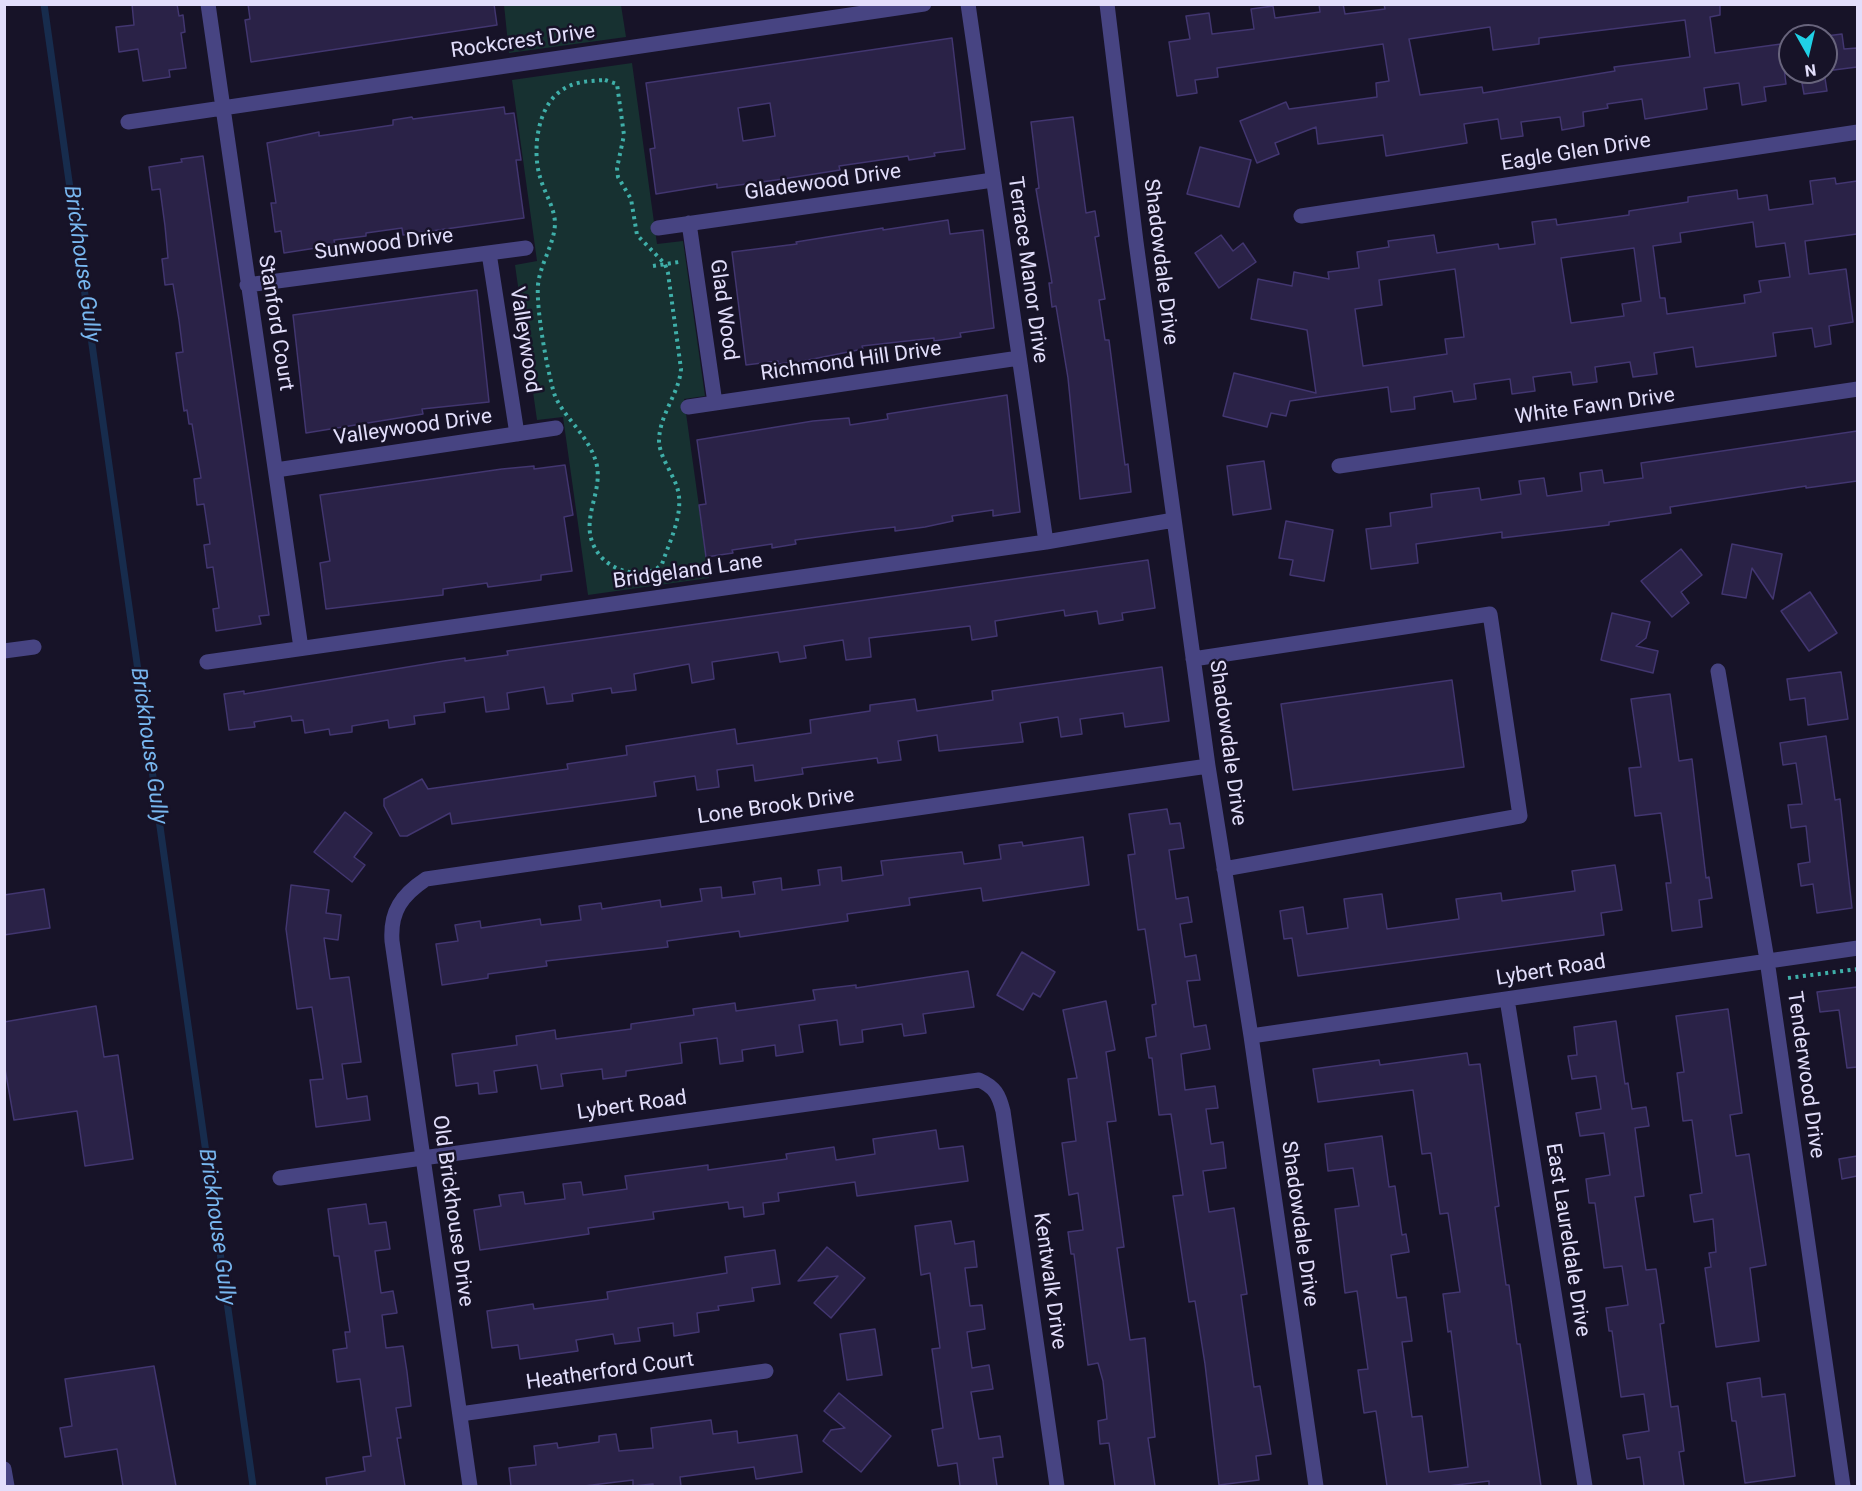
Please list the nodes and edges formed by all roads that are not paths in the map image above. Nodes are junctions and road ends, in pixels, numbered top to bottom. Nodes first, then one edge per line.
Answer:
1 (208, 4) edge
2 (924, 4) edge
3 (968, 4) edge
4 (1107, 4) edge
5 (222, 107) junction
6 (128, 122) dead end
7 (1857, 132) edge
8 (993, 180) junction
9 (1301, 216) dead end
10 (689, 223) junction
11 (658, 228) dead end
12 (526, 248) dead end
13 (489, 253) junction
14 (247, 285) junction
15 (1019, 358) junction
16 (1857, 389) edge
17 (715, 403) junction
18 (688, 407) dead end
19 (556, 428) dead end
20 (517, 434) junction
21 (1339, 466) dead end
22 (276, 470) junction
23 (1174, 520) junction
24 (1046, 542) junction
25 (34, 647) dead end
26 (301, 648) junction
27 (4, 651) edge
28 (1193, 659) junction
29 (207, 662) dead end
30 (1718, 671) dead end
31 (1208, 766) junction
32 (1224, 869) junction
33 (392, 941) joint
34 (1857, 948) edge
35 (1767, 960) junction
36 (1507, 999) junction
37 (1251, 1036) junction
38 (990, 1085) joint
39 (423, 1157) junction
40 (280, 1178) dead end
41 (766, 1371) dead end
42 (460, 1414) junction
43 (4, 1469) edge
44 (7, 1486) edge
45 (470, 1486) edge
46 (1057, 1486) edge
47 (1316, 1486) edge
48 (1585, 1486) edge
49 (1843, 1486) edge

1 - 5 street, Stanford Court
2 - 5 street, Rockcrest Drive
3 - 8 street, Terrace Manor Drive
4 - 23 street, Shadowdale Drive
5 - 6 street, Rockcrest Drive
5 - 14 street, Stanford Court
7 - 9 street, Eagle Glen Drive
8 - 10 street, Gladewood Drive
8 - 15 street, Terrace Manor Drive
10 - 11 street, Gladewood Drive
10 - 17 street, Glad Wood
12 - 13 street, Sunwood Drive
13 - 14 street, Sunwood Drive
13 - 20 street, Valleywood
14 - 22 street, Stanford Court
15 - 17 street, Richmond Hill Drive
15 - 24 street, Terrace Manor Drive
16 - 21 street, White Fawn Drive
17 - 18 street, Richmond Hill Drive
19 - 20 street, Valleywood Drive
20 - 22 street, Valleywood Drive
22 - 26 street, Stanford Court
23 - 24 street, Bridgeland Lane
23 - 28 street, Shadowdale Drive
24 - 26 street, Bridgeland Lane
25 - 27 street
26 - 29 street, Bridgeland Lane
28 - 31 street, Shadowdale Drive
28 - 32 street
30 - 35 street, Tenderwood Drive
31 - 32 street, Shadowdale Drive
31 - 33 street, Lone Brook Drive
32 - 37 street, Shadowdale Drive
33 - 39 street, Old Brickhouse Drive
34 - 35 street, Lybert Road
35 - 36 street, Lybert Road
35 - 49 street, Tenderwood Drive
36 - 37 street, Lybert Road
36 - 48 street, East Laureldale Drive
37 - 47 street, Shadowdale Drive
38 - 39 street, Lybert Road
38 - 46 street, Kentwalk Drive
39 - 40 street, Lybert Road
39 - 42 street, Old Brickhouse Drive
41 - 42 street, Heatherford Court
42 - 45 street, Old Brickhouse Drive
43 - 44 street

